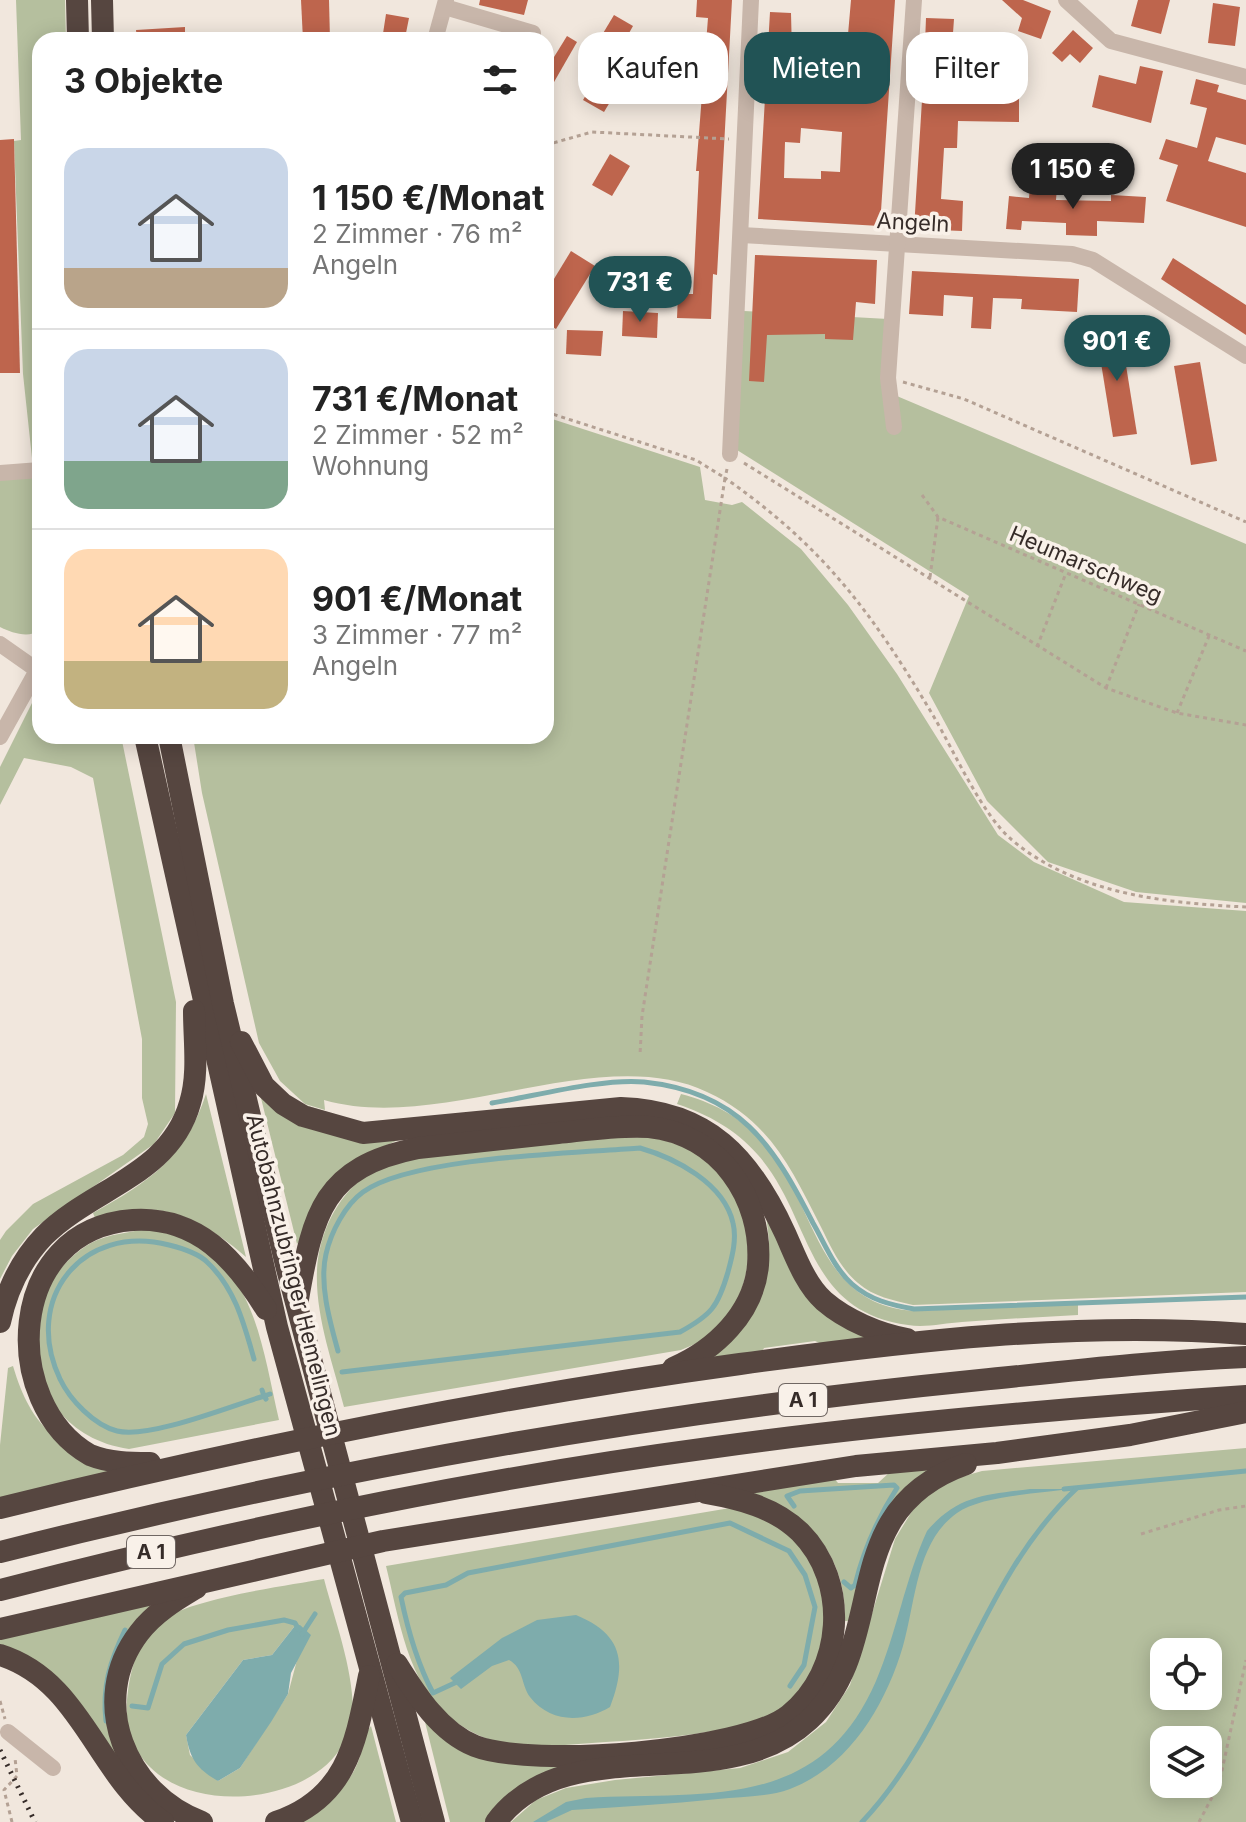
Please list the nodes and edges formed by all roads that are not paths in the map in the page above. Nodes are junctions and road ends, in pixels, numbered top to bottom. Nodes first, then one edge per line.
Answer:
1 (77, 0) edge
2 (102, 0) edge
3 (751, 0) edge
4 (914, 0) edge
5 (1066, 0) edge
6 (445, 3) edge
7 (78, 32) edge
8 (103, 32) edge
9 (437, 32) edge
10 (530, 32) edge
11 (912, 32) edge
12 (1246, 77) edge
13 (908, 104) edge
14 (741, 235) junction
15 (900, 243) junction
16 (1246, 356) edge
17 (894, 427) dead end
18 (730, 454) road end
19 (32, 471) edge
20 (0, 473) edge
21 (0, 644) edge
22 (32, 663) edge
23 (32, 678) edge
24 (0, 737) edge
25 (147, 744) edge
26 (171, 744) edge
27 (194, 966) junction
28 (223, 1004) junction
29 (297, 1308) junction
30 (0, 1322) edge
31 (277, 1327) junction
32 (1246, 1334) edge
33 (936, 1340) junction
34 (1246, 1357) edge
35 (651, 1376) junction
36 (1246, 1396) edge
37 (1246, 1412) edge
38 (997, 1453) junction
39 (176, 1465) junction
40 (685, 1490) junction
41 (0, 1508) edge
42 (0, 1552) edge
43 (213, 1578) junction
44 (0, 1590) edge
45 (0, 1629) edge
46 (386, 1645) junction
47 (0, 1655) edge
48 (370, 1671) junction
49 (8, 1732) dead end
50 (53, 1768) dead end
51 (163, 1822) edge
52 (202, 1822) edge
53 (276, 1822) edge
54 (412, 1822) edge
55 (434, 1822) edge
56 (496, 1822) edge

1 - 7 highway
2 - 8 highway
3 - 14 street
4 - 11 street
5 - 12 street
6 - 9 street
6 - 10 street
13 - 15 street
14 - 15 street, Angeln
14 - 18 street
15 - 16 street, Angeln
15 - 17 street
19 - 20 street
21 - 22 street
23 - 24 street
25 - 27 highway, Autobahnzubringer Hemelingen
26 - 28 highway, Autobahnzubringer Hemelingen
27 - 30 highway
27 - 31 highway, Autobahnzubringer Hemelingen
28 - 29 highway, Autobahnzubringer Hemelingen
28 - 33 highway
29 - 35 highway
29 - 46 highway, Autobahnzubringer Hemelingen
31 - 39 highway
31 - 48 highway, Autobahnzubringer Hemelingen
32 - 33 highway
33 - 35 highway
34 - 42 highway, A 1
35 - 39 highway
36 - 44 highway, A 1
37 - 38 highway
38 - 40 highway
38 - 56 highway
39 - 41 highway
40 - 43 highway
40 - 46 highway
43 - 45 highway
43 - 52 highway
46 - 55 highway, Autobahnzubringer Hemelingen
47 - 51 highway
48 - 53 highway
48 - 54 highway, Autobahnzubringer Hemelingen
49 - 50 street

